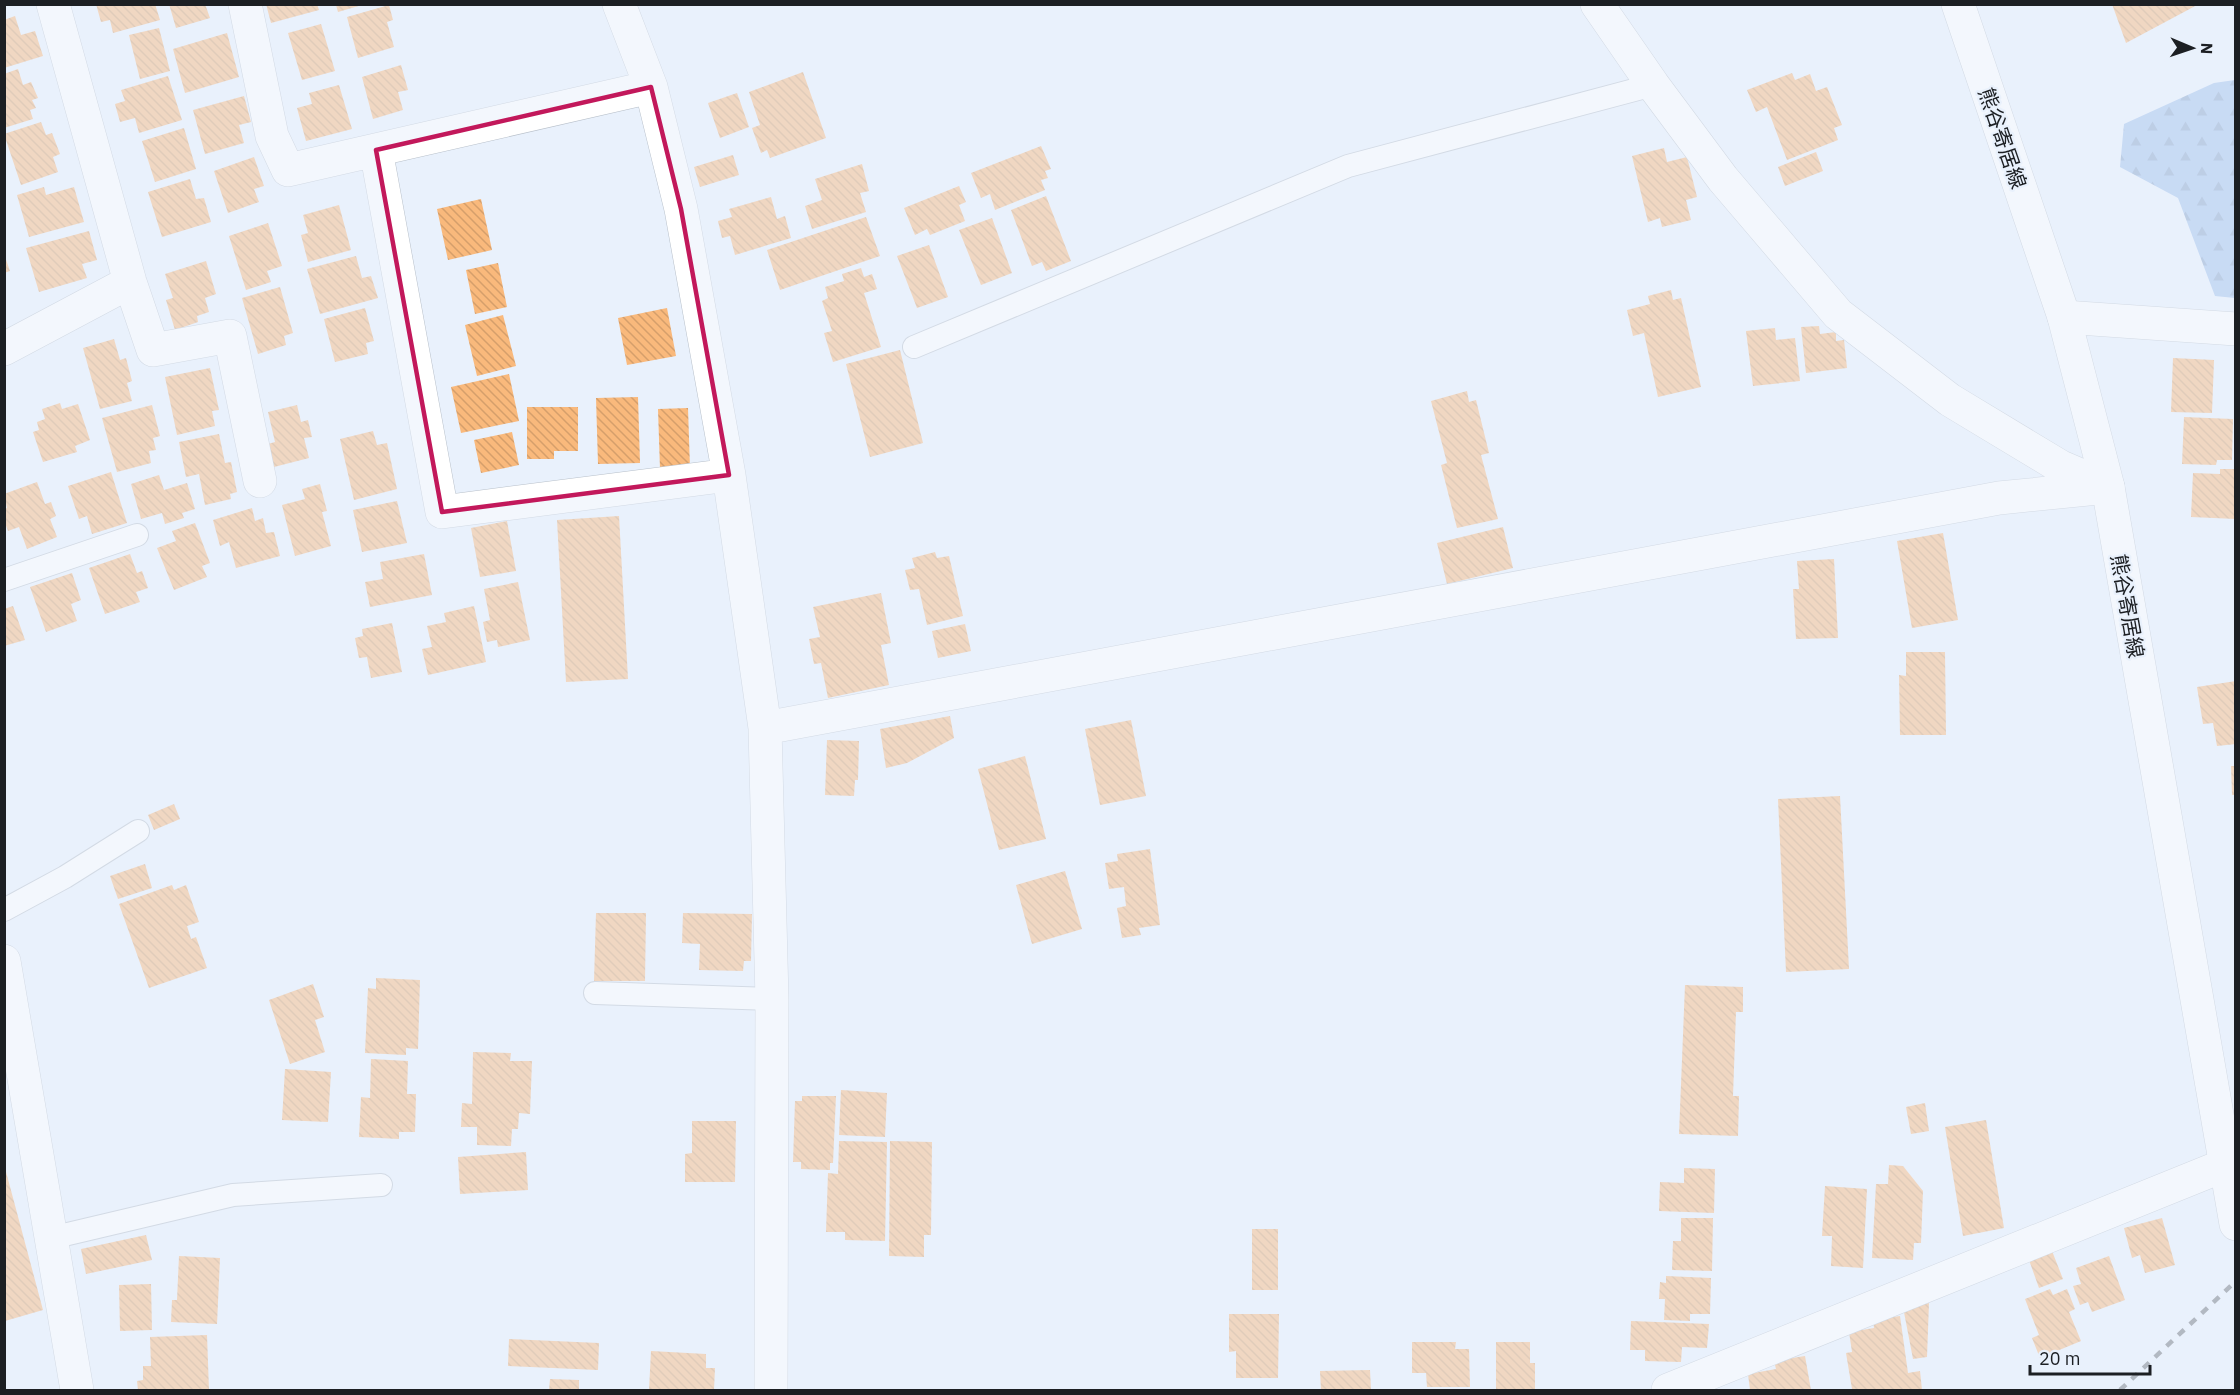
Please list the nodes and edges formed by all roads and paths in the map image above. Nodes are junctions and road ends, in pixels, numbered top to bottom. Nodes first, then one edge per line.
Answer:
1 (53, 4) edge
2 (246, 4) edge
3 (619, 4) edge
4 (1597, 4) edge
5 (1958, 4) edge
6 (1653, 86) junction
7 (651, 87) junction
8 (376, 150) junction
9 (130, 282) junction
10 (2064, 317) junction
11 (2235, 329) edge
12 (914, 347) dead end
13 (4, 349) edge
14 (729, 476) junction
15 (260, 481) dead end
16 (2108, 487) junction
17 (137, 535) dead end
18 (4, 580) edge
19 (765, 728) junction
20 (138, 831) dead end
21 (4, 910) edge
22 (4, 961) edge
23 (595, 993) dead end
24 (772, 999) junction
25 (2225, 1165) junction
26 (381, 1185) dead end
27 (2234, 1213) edge
28 (51, 1238) junction
29 (77, 1390) edge
30 (771, 1390) edge
31 (1668, 1390) edge

1 - 9 street
2 - 8 street
3 - 7 street
4 - 6 street
5 - 10 street, 熊谷寄居線
6 - 12 lane
6 - 16 street
7 - 8 street
7 - 14 street
8 - 14 street
9 - 13 street
9 - 15 street
10 - 11 street
10 - 16 street, 熊谷寄居線
14 - 19 street
16 - 19 street
16 - 25 street, 熊谷寄居線
17 - 18 lane
19 - 24 street
20 - 21 lane
22 - 28 street
23 - 24 lane
24 - 30 street
25 - 27 street, 熊谷寄居線
25 - 31 street
26 - 28 lane
28 - 29 street

